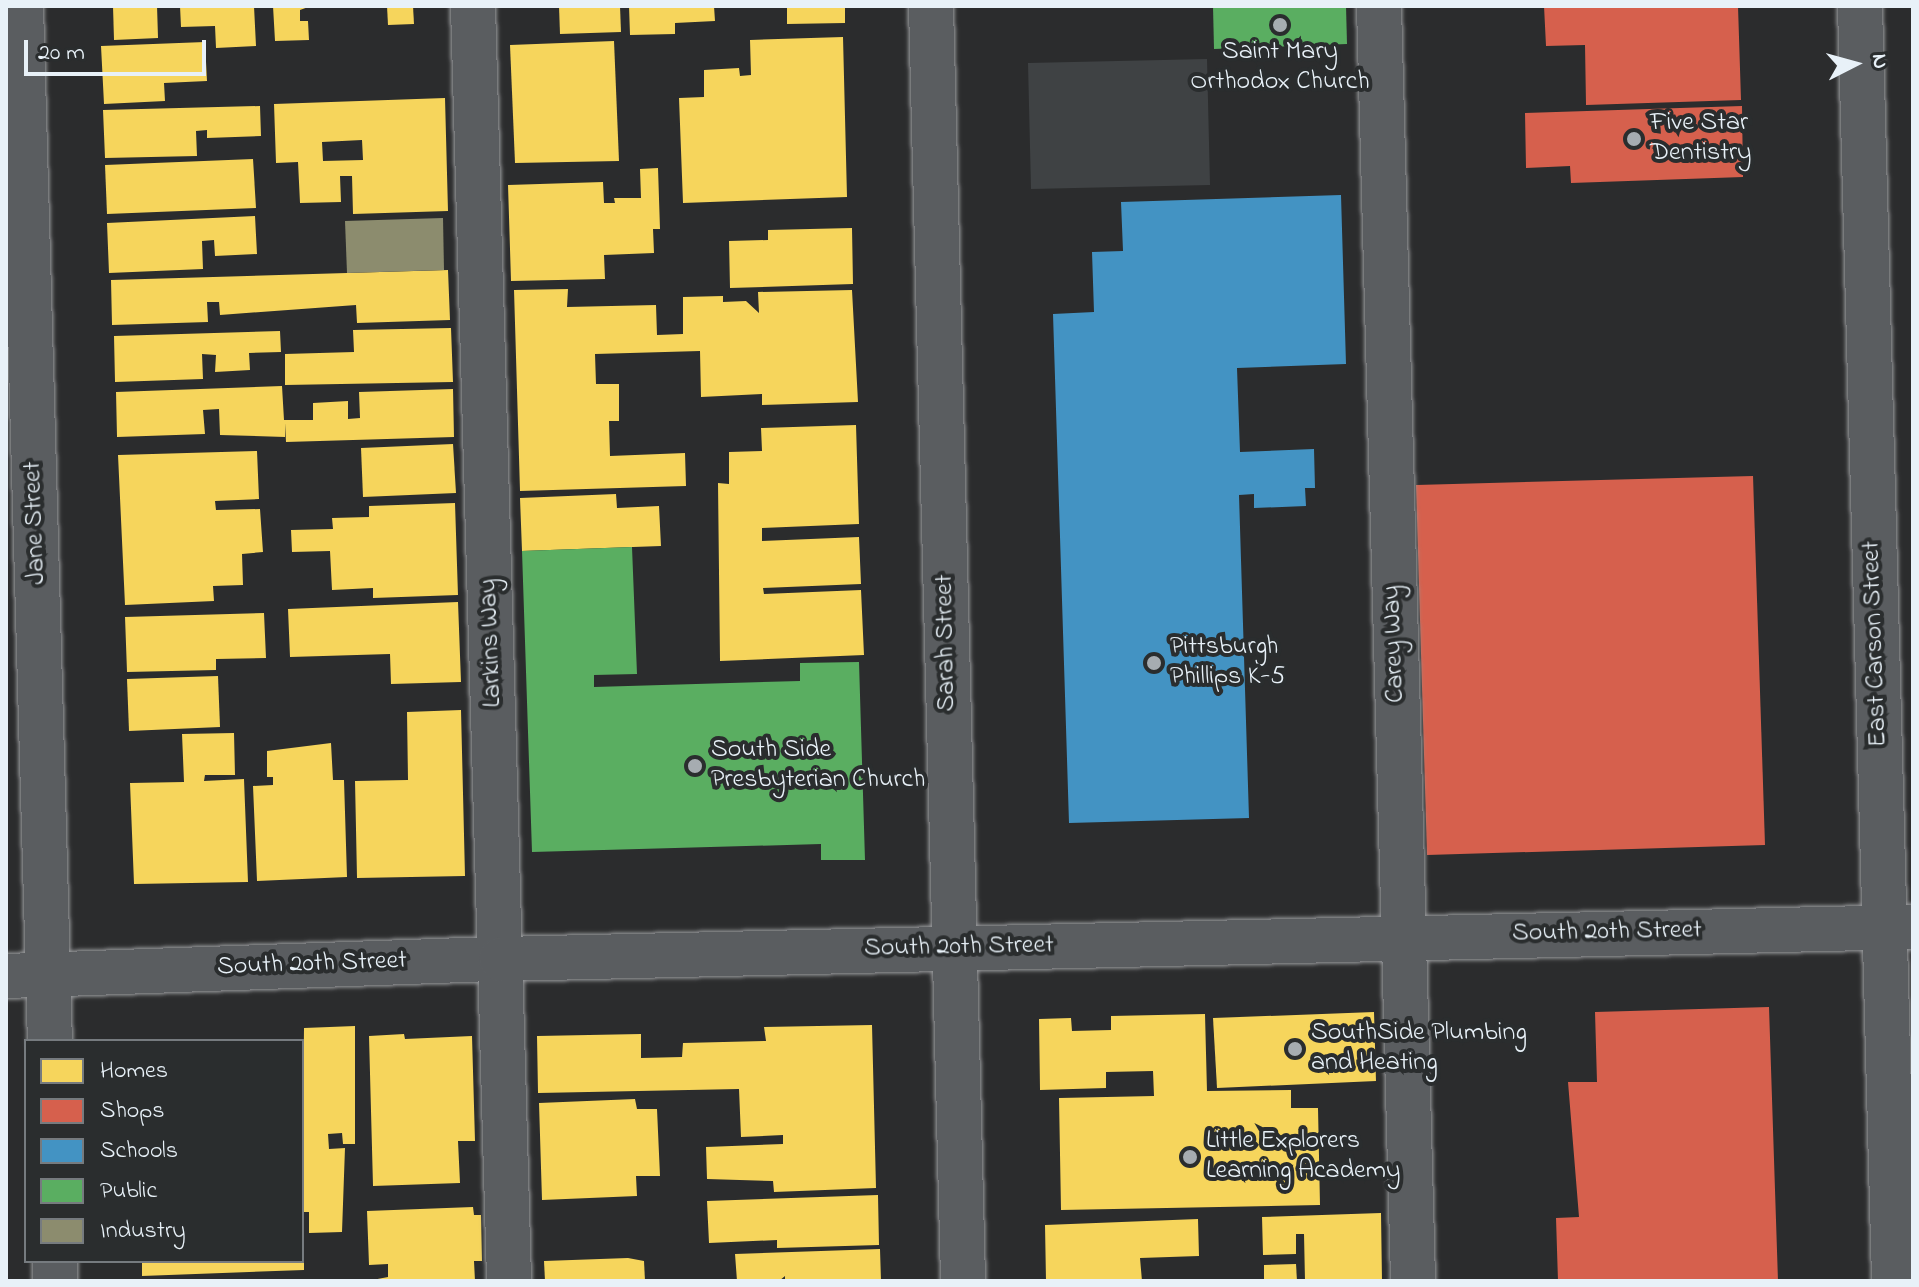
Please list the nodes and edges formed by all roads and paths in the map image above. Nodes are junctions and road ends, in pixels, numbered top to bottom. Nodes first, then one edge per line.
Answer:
1 (21, 6) edge
2 (473, 6) edge
3 (931, 6) edge
4 (1379, 6) edge
5 (1860, 6) edge
6 (1899, 927) edge
7 (1403, 937) junction
8 (955, 948) junction
9 (501, 959) junction
10 (49, 975) junction
11 (6, 976) edge
12 (50, 1039) edge
13 (509, 1281) edge
14 (963, 1281) edge
15 (1413, 1281) edge
16 (1894, 1281) edge

1 - 10 street, Jane Street
2 - 9 street, Larkins Way
3 - 8 street, Sarah Street
4 - 7 street, Carey Way
5 - 6 street, East Carson Street
6 - 7 street, South 20th Street
6 - 16 street, East Carson Street
7 - 8 street, South 20th Street
7 - 15 street, Carey Way
8 - 9 street, South 20th Street
8 - 14 street, Sarah Street
9 - 10 street, South 20th Street
9 - 13 street, Larkins Way
10 - 11 street, South 20th Street
10 - 12 street, Jane Street

